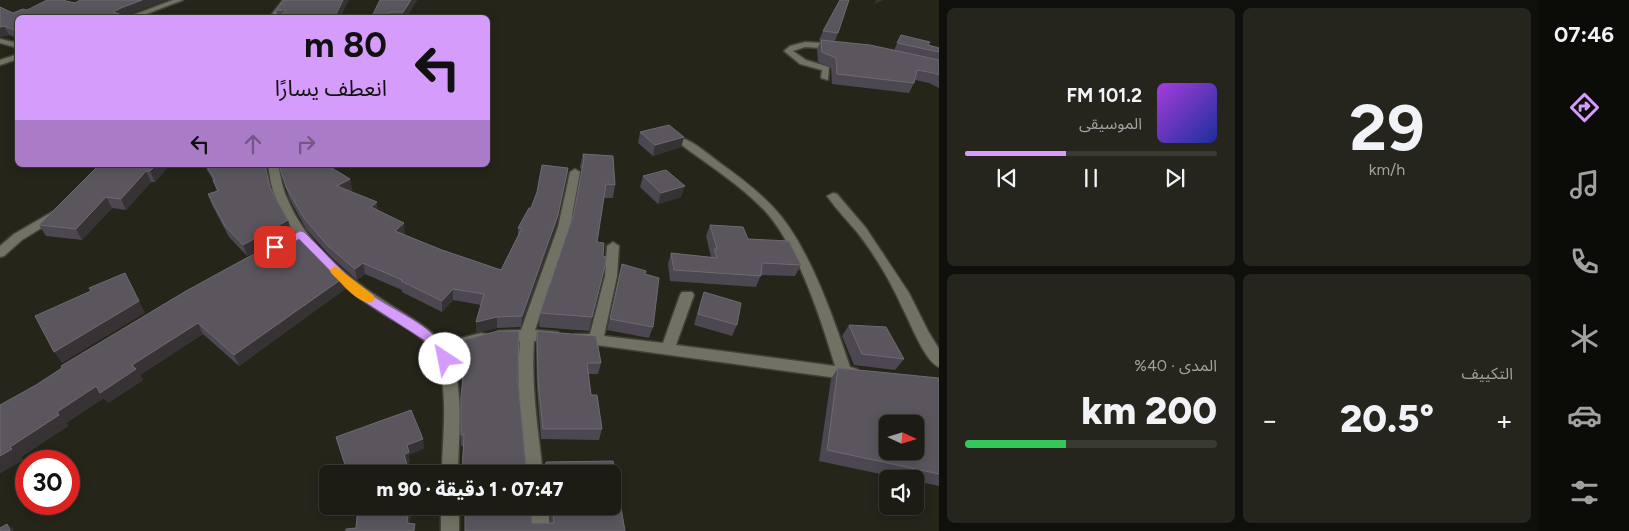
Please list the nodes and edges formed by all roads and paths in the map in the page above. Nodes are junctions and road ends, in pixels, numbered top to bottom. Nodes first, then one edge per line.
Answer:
1 (180, 0) edge
2 (287, 0) edge
3 (137, 15) edge
4 (274, 15) edge
5 (0, 41) edge
6 (15, 45) edge
7 (847, 48) edge
8 (15, 57) edge
9 (0, 63) edge
10 (825, 78) dead end
11 (682, 141) edge
12 (273, 167) edge
13 (575, 172) dead end
14 (833, 196) dead end
15 (59, 210) edge
16 (300, 234) junction
17 (285, 242) edge
18 (613, 246) dead end
19 (0, 253) edge
20 (687, 295) dead end
21 (527, 334) junction
22 (597, 339) junction
23 (668, 348) junction
24 (440, 349) junction
25 (939, 361) edge
26 (846, 373) junction
27 (866, 375) edge
28 (450, 465) edge
29 (535, 465) edge
30 (450, 515) edge
31 (540, 515) edge
32 (450, 531) edge
33 (541, 531) edge

1 - 3 street
2 - 4 street
5 - 6 street
7 - 10 street
8 - 9 street
11 - 26 street
12 - 16 street
13 - 21 street
14 - 25 street
15 - 19 street
16 - 17 street
16 - 24 street
18 - 22 street
20 - 23 street
21 - 22 street
21 - 24 street
21 - 29 street
22 - 23 street
23 - 26 street
24 - 28 street
26 - 27 street
30 - 32 street
31 - 33 street

